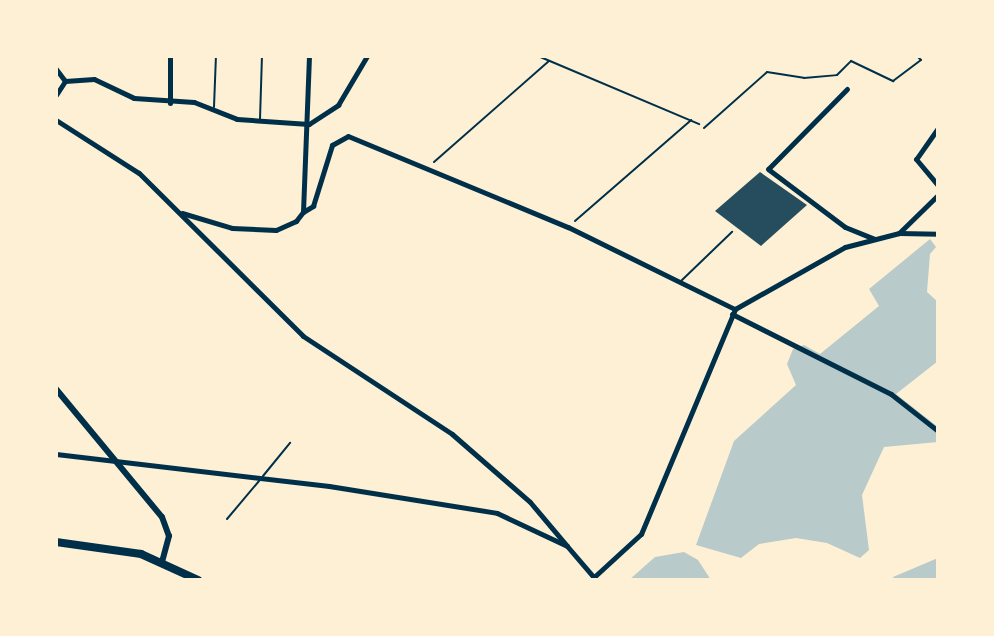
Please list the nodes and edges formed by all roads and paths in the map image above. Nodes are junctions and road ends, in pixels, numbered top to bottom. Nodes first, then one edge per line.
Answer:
1 (170, 56) edge
2 (216, 56) edge
3 (262, 56) edge
4 (309, 56) edge
5 (367, 56) edge
6 (538, 56) edge
7 (917, 56) edge
8 (549, 61) junction
9 (56, 69) edge
10 (65, 81) junction
11 (847, 89) dead end
12 (56, 95) edge
13 (170, 103) junction
14 (214, 107) junction
15 (693, 119) junction
16 (56, 120) edge
17 (260, 122) junction
18 (309, 124) junction
19 (704, 128) joint
20 (938, 128) edge
21 (424, 171) junction
22 (938, 185) edge
23 (938, 195) edge
24 (303, 212) junction
25 (182, 213) junction
26 (568, 227) junction
27 (732, 232) dead end
28 (899, 233) junction
29 (938, 234) edge
30 (875, 240) junction
31 (680, 282) junction
32 (733, 311) junction
33 (56, 389) edge
34 (938, 431) edge
35 (290, 443) dead end
36 (56, 454) edge
37 (117, 462) junction
38 (262, 477) junction
39 (227, 519) dead end
40 (56, 542) edge
41 (567, 546) junction
42 (162, 562) junction
43 (595, 579) edge
44 (198, 580) edge

1 - 13 street
2 - 14 lane
3 - 17 lane
4 - 18 street
5 - 18 street
6 - 8 path
7 - 19 lane
8 - 15 path
8 - 21 path
9 - 10 street
10 - 12 street
10 - 13 street
11 - 30 street
13 - 14 street
14 - 17 street
15 - 19 path
15 - 26 path
16 - 25 street
17 - 18 street
18 - 24 street
20 - 22 street
21 - 24 street
21 - 26 street
23 - 28 street
24 - 25 street
25 - 41 street
26 - 31 street
27 - 31 lane
28 - 29 street
28 - 30 street
30 - 32 street
31 - 32 street
32 - 34 street
32 - 43 street
33 - 37 street
35 - 38 lane
36 - 37 street
37 - 38 street
37 - 42 street
38 - 39 lane
38 - 41 street
40 - 42 main road
41 - 43 street
42 - 44 main road

